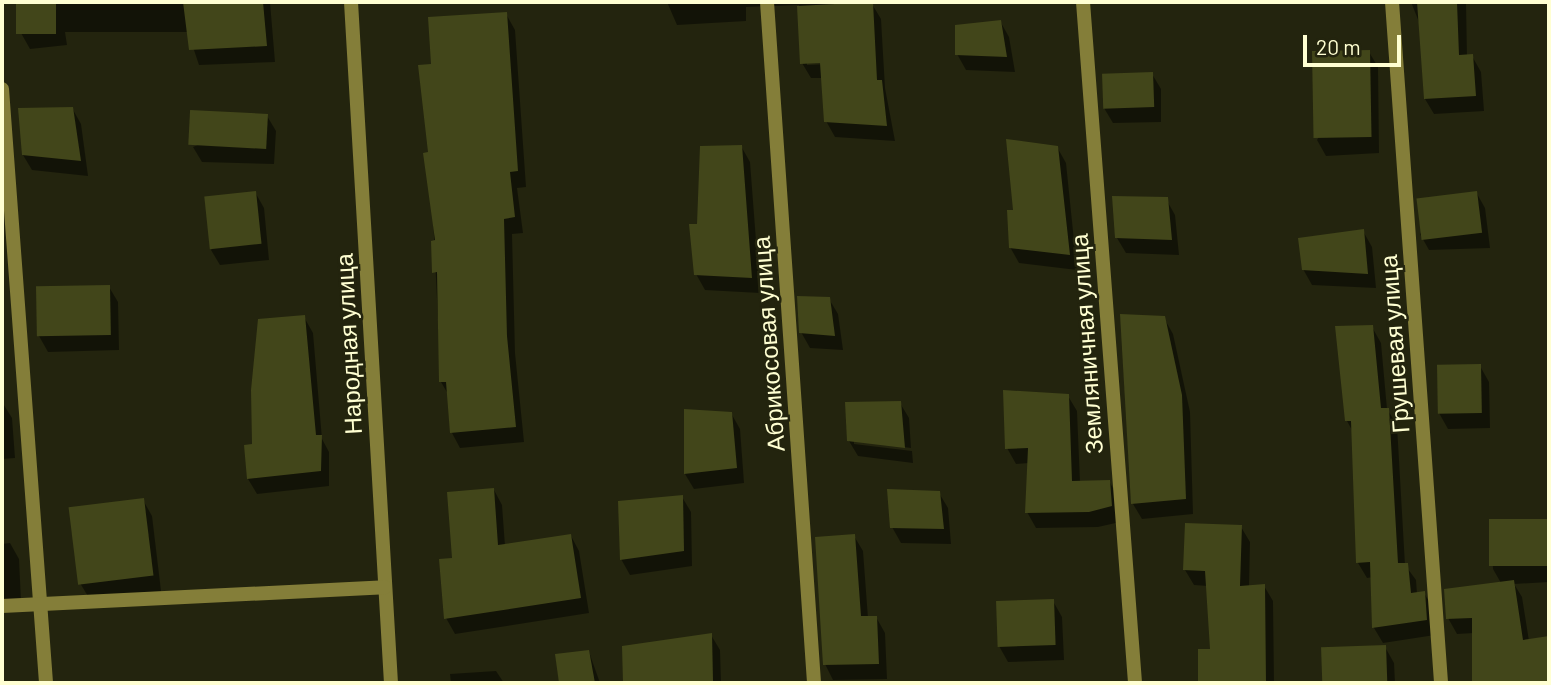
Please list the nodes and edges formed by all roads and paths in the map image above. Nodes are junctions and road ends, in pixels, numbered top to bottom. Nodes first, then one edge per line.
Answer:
1 (351, 2) edge
2 (767, 2) edge
3 (1083, 2) edge
4 (1392, 2) edge
5 (2, 89) edge
6 (385, 587) junction
7 (41, 605) junction
8 (2, 606) edge
9 (46, 683) edge
10 (391, 683) edge
11 (814, 683) edge
12 (1135, 683) edge
13 (1441, 683) edge

1 - 6 street, Народная улица
2 - 11 street, Абрикосовая улица
3 - 12 street, Земляничная улица
4 - 13 street, Грушевая улица
5 - 7 street
6 - 7 street
6 - 10 street, Народная улица
7 - 8 street
7 - 9 street

